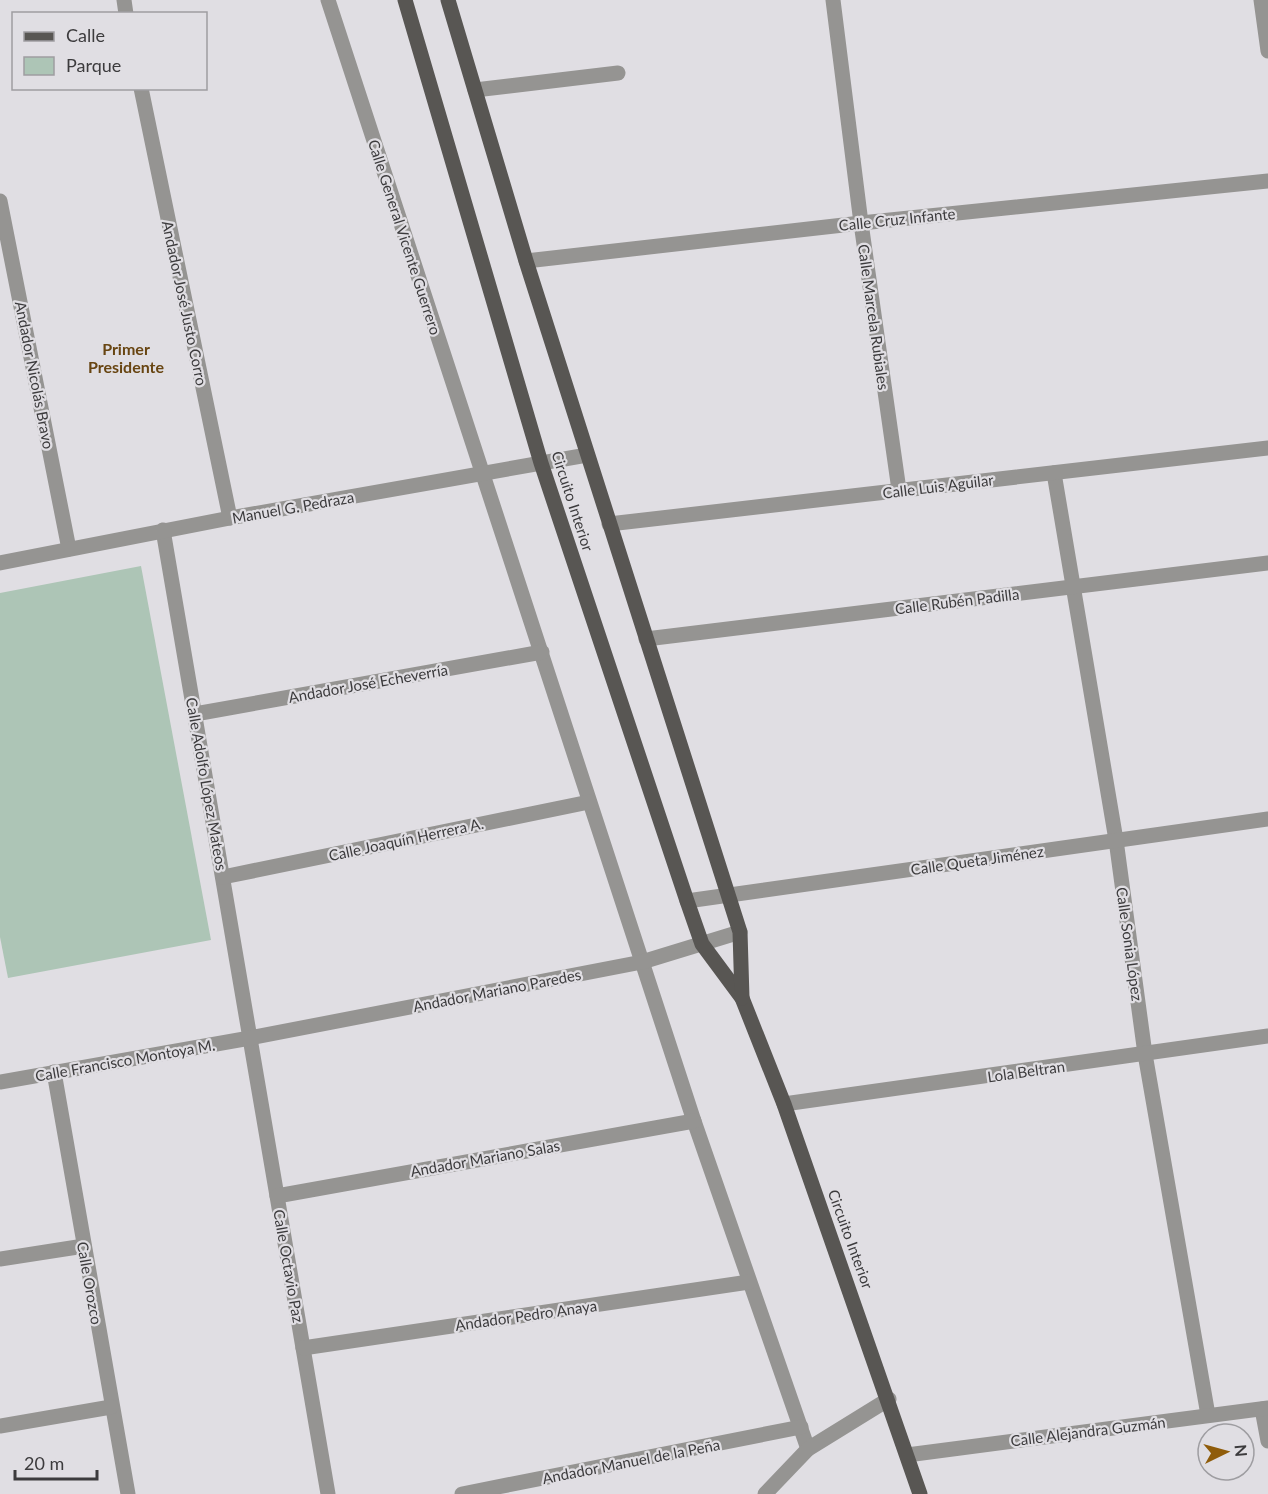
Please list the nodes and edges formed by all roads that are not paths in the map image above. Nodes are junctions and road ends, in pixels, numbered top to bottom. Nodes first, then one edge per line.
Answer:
1 (328, 0) edge
2 (405, 0) edge
3 (448, 0) edge
4 (833, 0) edge
5 (1261, 0) edge
6 (1268, 51) edge
7 (618, 73) dead end
8 (141, 90) edge
9 (475, 90) junction
10 (1268, 181) edge
11 (0, 201) edge
12 (861, 223) junction
13 (526, 261) junction
14 (1268, 448) edge
15 (587, 455) junction
16 (541, 463) junction
17 (1054, 472) junction
18 (482, 473) junction
19 (898, 490) junction
20 (230, 518) junction
21 (609, 524) junction
22 (163, 530) junction
23 (69, 549) junction
24 (0, 563) edge
25 (1268, 563) edge
26 (1074, 587) junction
27 (646, 639) junction
28 (542, 652) junction
29 (195, 714) junction
30 (589, 802) junction
31 (1268, 819) edge
32 (1116, 840) junction
33 (223, 877) junction
34 (729, 896) junction
35 (687, 901) junction
36 (740, 932) junction
37 (702, 944) junction
38 (642, 962) junction
39 (742, 998) junction
40 (1268, 1036) edge
41 (250, 1038) junction
42 (1145, 1054) junction
43 (54, 1072) junction
44 (0, 1082) edge
45 (784, 1104) junction
46 (694, 1121) junction
47 (277, 1196) junction
48 (84, 1246) junction
49 (0, 1259) edge
50 (749, 1282) junction
51 (303, 1348) junction
52 (888, 1399) junction
53 (111, 1407) junction
54 (1265, 1408) edge
55 (1208, 1416) junction
56 (0, 1426) edge
57 (801, 1427) junction
58 (1268, 1441) edge
59 (808, 1449) junction
60 (907, 1455) junction
61 (128, 1494) edge
62 (328, 1494) edge
63 (462, 1494) edge
64 (765, 1494) edge
65 (920, 1494) edge

1 - 18 street, Calle General Vicente Guerrero
2 - 16 main road, Circuito Interior
3 - 9 main road, Circuito Interior
4 - 12 street, Calle Marcela Rubiales
5 - 6 street
7 - 9 street
8 - 20 street, Andador José Justo Corro
9 - 13 main road, Circuito Interior
10 - 12 street, Calle Cruz Infante
11 - 23 street, Andador Nicolás Bravo
12 - 13 street, Calle Cruz Infante
12 - 19 street, Calle Marcela Rubiales
13 - 15 main road, Circuito Interior
14 - 17 street, Calle Luis Aguilar
15 - 16 street, Manuel G. Pedraza
15 - 21 main road, Circuito Interior
16 - 18 street, Manuel G. Pedraza
16 - 35 main road, Circuito Interior
17 - 19 street, Calle Luis Aguilar
17 - 26 street, Calle Sonia López
18 - 20 street, Manuel G. Pedraza
18 - 28 street, Calle General Vicente Guerrero
19 - 21 street, Calle Luis Aguilar
20 - 22 street, Manuel G. Pedraza
21 - 27 main road, Circuito Interior
22 - 23 street, Manuel G. Pedraza
22 - 29 street, Calle Adolfo López Mateos
23 - 24 street, Manuel G. Pedraza
25 - 26 street, Calle Rubén Padilla
26 - 27 street, Calle Rubén Padilla
26 - 32 street, Calle Sonia López
27 - 34 main road, Circuito Interior
28 - 29 street, Andador José Echeverría
28 - 30 street, Calle General Vicente Guerrero
29 - 33 street, Calle Adolfo López Mateos
30 - 33 street, Calle Joaquín Herrera A.
30 - 38 street, Calle General Vicente Guerrero
31 - 32 street, Calle Queta Jiménez
32 - 34 street, Calle Queta Jiménez
32 - 42 street, Calle Sonia López
33 - 41 street, Calle Adolfo López Mateos
34 - 35 street, Calle Queta Jiménez
34 - 36 main road, Circuito Interior
35 - 37 main road, Circuito Interior
36 - 37 street, Andador Mariano Paredes
36 - 39 main road, Circuito Interior
37 - 38 street, Andador Mariano Paredes
37 - 39 main road, Circuito Interior
38 - 41 street, Andador Mariano Paredes
38 - 46 street, Calle General Vicente Guerrero
39 - 45 main road, Circuito Interior
40 - 42 street, Lola Beltran
41 - 43 street, Calle Francisco Montoya M.
41 - 47 street, Calle Octavio Paz
42 - 45 street, Lola Beltran
42 - 55 street, Calle Sonia López
43 - 44 street, Calle Francisco Montoya M.
43 - 48 street, Calle Orozco
45 - 52 main road, Circuito Interior
46 - 47 street, Andador Mariano Salas
46 - 50 street, Calle General Vicente Guerrero
47 - 51 street, Calle Octavio Paz
48 - 49 street
48 - 53 street, Calle Orozco
50 - 51 street, Andador Pedro Anaya
50 - 57 street, Calle General Vicente Guerrero
51 - 62 street, Calle Octavio Paz
52 - 59 street
52 - 60 main road, Circuito Interior
53 - 56 street
53 - 61 street, Calle Orozco
54 - 55 street, Calle Alejandra Guzmán
54 - 58 street
55 - 60 street, Calle Alejandra Guzmán
57 - 59 street, Calle General Vicente Guerrero
57 - 63 street, Andador Manuel de la Peña
59 - 64 street
60 - 65 main road, Circuito Interior

